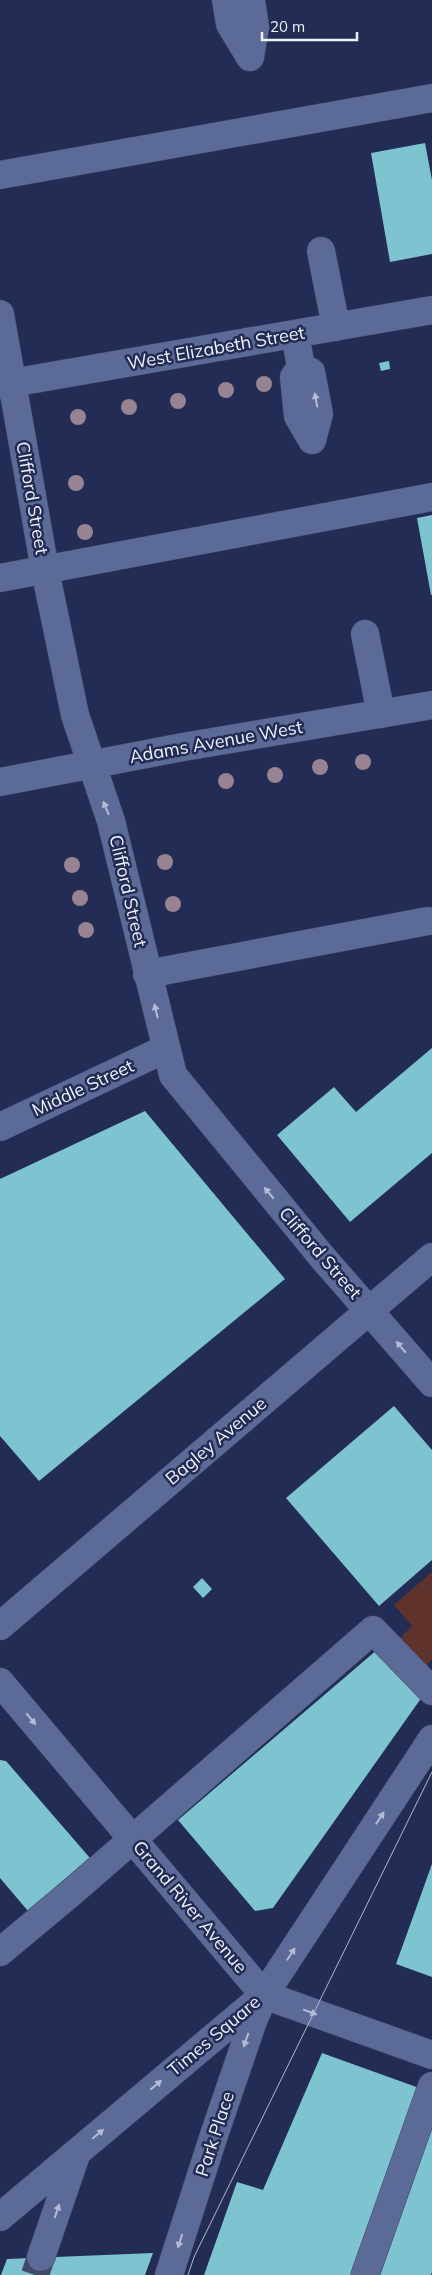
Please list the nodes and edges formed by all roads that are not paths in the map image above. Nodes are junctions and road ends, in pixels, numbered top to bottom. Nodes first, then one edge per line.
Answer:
1 (226, 0) edge
2 (251, 0) edge
3 (432, 98) edge
4 (0, 175) edge
5 (321, 251) dead end
6 (432, 310) edge
7 (0, 314) edge
8 (336, 326) junction
9 (295, 334) junction
10 (301, 367) dead end
11 (6, 384) edge
12 (432, 497) edge
13 (45, 570) junction
14 (0, 578) edge
15 (365, 634) dead end
16 (432, 705) edge
17 (381, 714) junction
18 (90, 764) junction
19 (0, 782) edge
20 (428, 921) dead end
21 (148, 974) junction
22 (165, 1048) junction
23 (0, 1127) edge
24 (432, 1257) edge
25 (369, 1310) junction
26 (432, 1384) edge
27 (0, 1626) edge
28 (0, 1682) edge
29 (432, 1691) edge
30 (432, 1739) edge
31 (133, 1840) junction
32 (0, 1952) edge
33 (264, 1995) junction
34 (432, 2055) edge
35 (432, 2086) edge
36 (77, 2152) junction
37 (0, 2217) edge
38 (42, 2257) tunnel mouth
39 (169, 2275) edge
40 (365, 2275) edge

1 - 2 street
3 - 4 street
5 - 8 street
6 - 8 street, West Elizabeth Street
7 - 11 street, Clifford Street
8 - 9 street, West Elizabeth Street
9 - 10 street
9 - 11 street, West Elizabeth Street
11 - 13 street, Clifford Street
12 - 13 street
13 - 14 street
13 - 18 street, Clifford Street
15 - 17 street
16 - 17 street, Adams Avenue West
17 - 18 street, Adams Avenue West
18 - 19 street, Adams Avenue West
21 -> 18 street, Clifford Street
20 - 21 street
22 -> 21 street, Clifford Street
22 - 23 street, Middle Street
25 -> 22 street, Clifford Street
24 - 25 street, Bagley Avenue
26 -> 25 street, Clifford Street
25 - 27 street, Bagley Avenue
28 -> 31 street, Grand River Avenue
29 - 31 street
33 -> 30 street, Times Square
31 - 32 street
31 - 33 street, Grand River Avenue
33 -> 34 street
36 -> 33 street, Times Square
33 -> 39 street, Park Place
35 - 40 street
36 - 37 street, Times Square
38 -> 36 street

